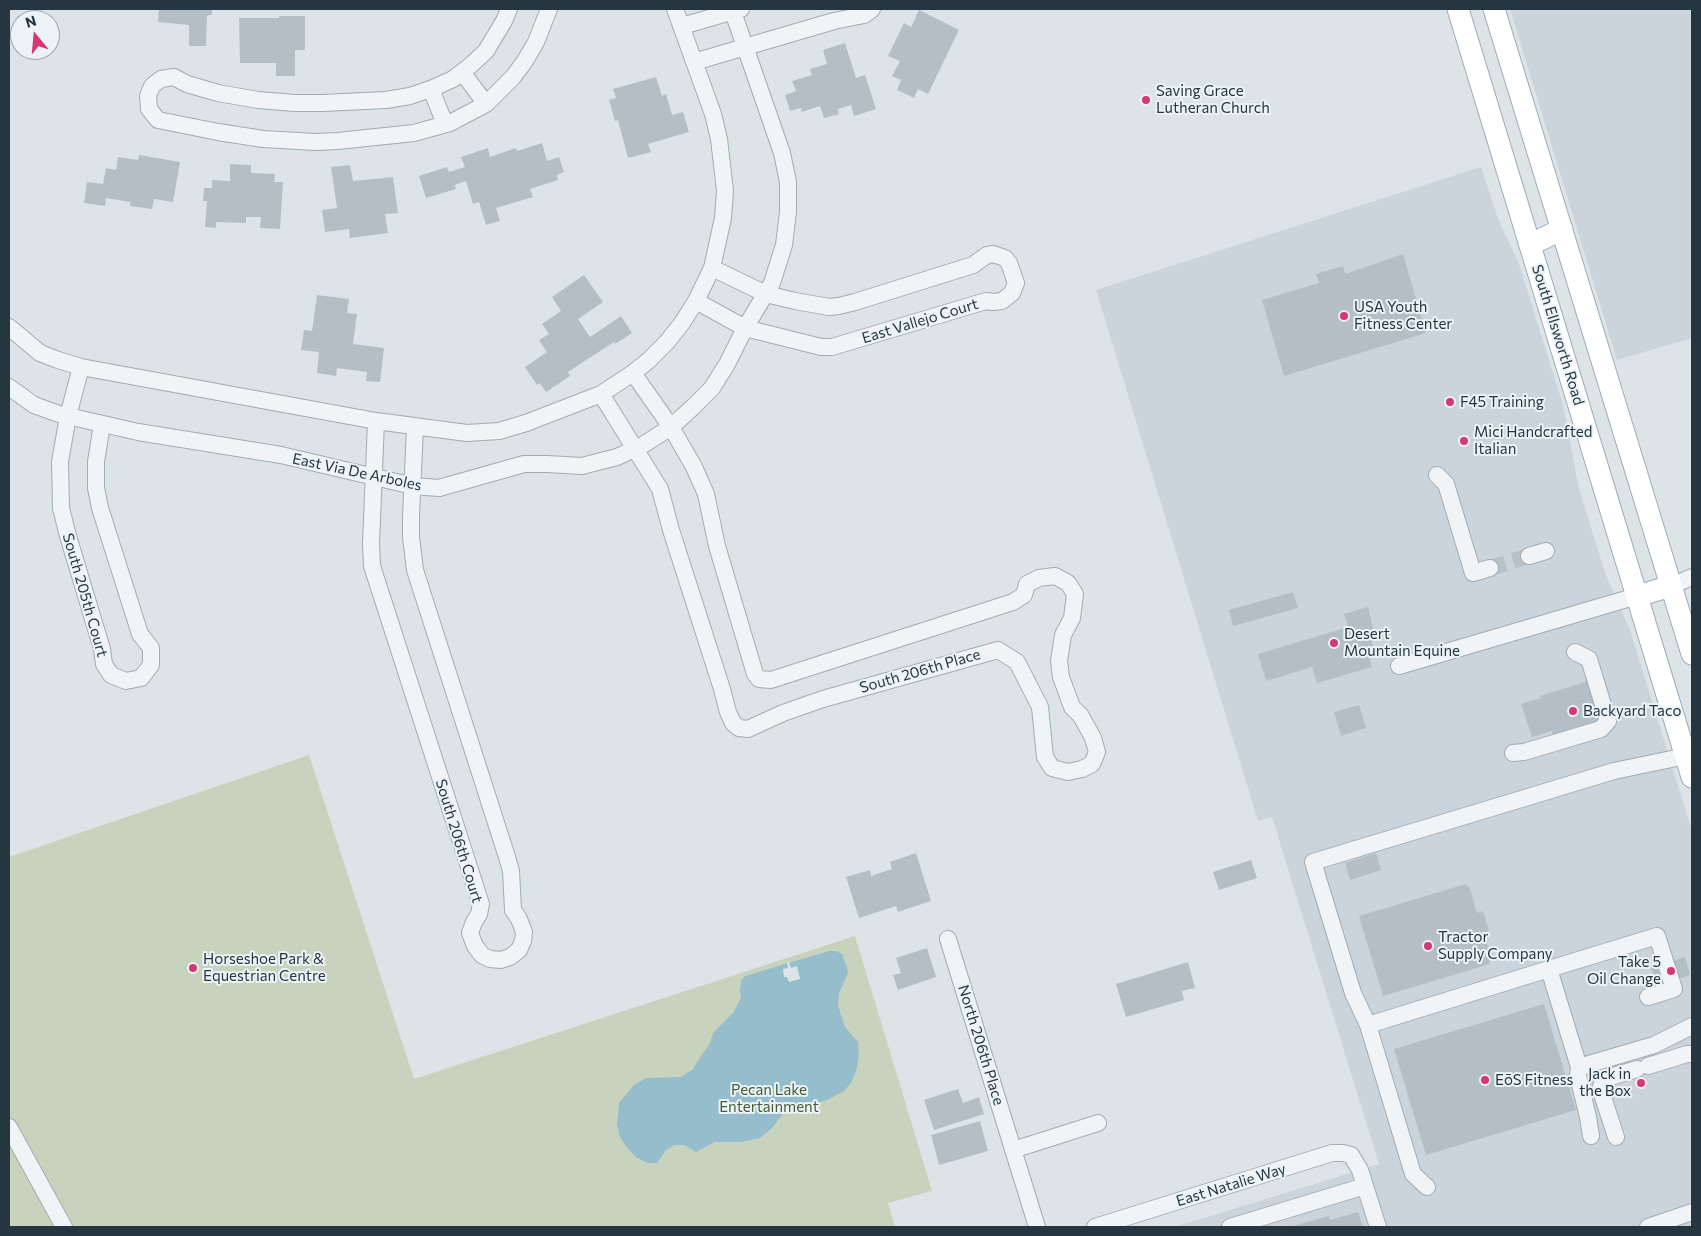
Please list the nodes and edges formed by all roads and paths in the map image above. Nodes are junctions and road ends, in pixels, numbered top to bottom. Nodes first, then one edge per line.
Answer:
1 (509, 9) edge
2 (549, 9) edge
3 (675, 9) edge
4 (872, 9) edge
5 (1458, 9) edge
6 (1494, 9) edge
7 (736, 10) edge
8 (682, 26) junction
9 (745, 46) junction
10 (694, 62) junction
11 (462, 72) junction
12 (431, 89) junction
13 (486, 104) junction
14 (445, 124) junction
15 (1562, 229) junction
16 (1530, 243) junction
17 (712, 268) junction
18 (766, 294) junction
19 (696, 301) junction
20 (9, 327) edge
21 (745, 328) junction
22 (81, 367) junction
23 (633, 373) junction
24 (9, 387) edge
25 (601, 394) junction
26 (68, 416) junction
27 (376, 421) junction
28 (102, 424) junction
29 (415, 427) junction
30 (670, 427) junction
31 (635, 448) junction
32 (1437, 475) dead end
33 (374, 477) junction
34 (413, 486) junction
35 (1546, 551) dead end
36 (1529, 556) tunnel mouth
37 (1490, 568) tunnel mouth
38 (1692, 577) edge
39 (1671, 586) junction
40 (1692, 589) edge
41 (1637, 596) junction
42 (1575, 652) dead end
43 (1692, 654) edge
44 (1399, 666) dead end
45 (1513, 753) dead end
46 (1686, 756) junction
47 (1692, 777) edge
48 (948, 939) dead end
49 (1549, 969) junction
50 (1648, 997) dead end
51 (1368, 1025) junction
52 (1692, 1026) edge
53 (1692, 1054) edge
54 (1579, 1066) junction
55 (1098, 1123) dead end
56 (9, 1127) edge
57 (1591, 1136) dead end
58 (1616, 1137) dead end
59 (1013, 1150) junction
60 (1365, 1186) junction
61 (1427, 1187) dead end
62 (1692, 1212) edge
63 (64, 1227) edge
64 (1037, 1227) edge
65 (1095, 1227) edge
66 (1230, 1227) edge
67 (1378, 1227) edge
68 (1648, 1227) edge

1 - 11 street
2 - 13 street
3 - 8 street
4 - 9 street
5 - 16 main road, South Ellsworth Road
6 - 15 main road
7 - 8 street
7 - 9 street
8 - 10 street
9 - 10 street
9 - 18 street, East Via De Arboles
10 - 17 street
11 - 12 street
11 - 13 street
12 - 14 street
12 - 14 street
13 - 14 street
15 - 16 main road
15 - 39 main road
16 - 41 main road, South Ellsworth Road
17 - 18 street, East Vallejo Court
17 - 19 street
18 - 21 street, East Via De Arboles
18 - 21 street, East Vallejo Court
19 - 21 street, East Vallejo Court
19 - 23 street
20 - 22 street
21 - 30 street, East Via De Arboles
22 - 26 street, South 205th Court
22 - 27 street
23 - 25 street
23 - 30 street
24 - 26 street, East Via De Arboles
25 - 29 street
25 - 31 street
26 - 28 street, East Via De Arboles
26 - 28 street, South 205th Court
27 - 29 street
27 - 33 street
28 - 33 street, East Via De Arboles
29 - 34 street
30 - 31 street, East Via De Arboles
30 - 31 street, South 206th Place
31 - 34 street, East Via De Arboles
32 - 37 street
33 - 34 street, East Via De Arboles
33 - 34 street, South 206th Court
35 - 36 street
38 - 39 street
39 - 40 street
39 - 41 main road
39 - 43 main road
41 - 44 street
41 - 46 main road, South Ellsworth Road
42 - 45 street
46 - 47 main road, South Ellsworth Road
46 - 51 street
48 - 59 street, North 206th Place
49 - 50 street
49 - 51 street
49 - 54 street
51 - 61 street
52 - 54 street
53 - 58 street
54 - 57 street
55 - 59 street
56 - 63 street
59 - 64 street
60 - 65 street, East Natalie Way
60 - 66 street
60 - 67 street
62 - 68 street

